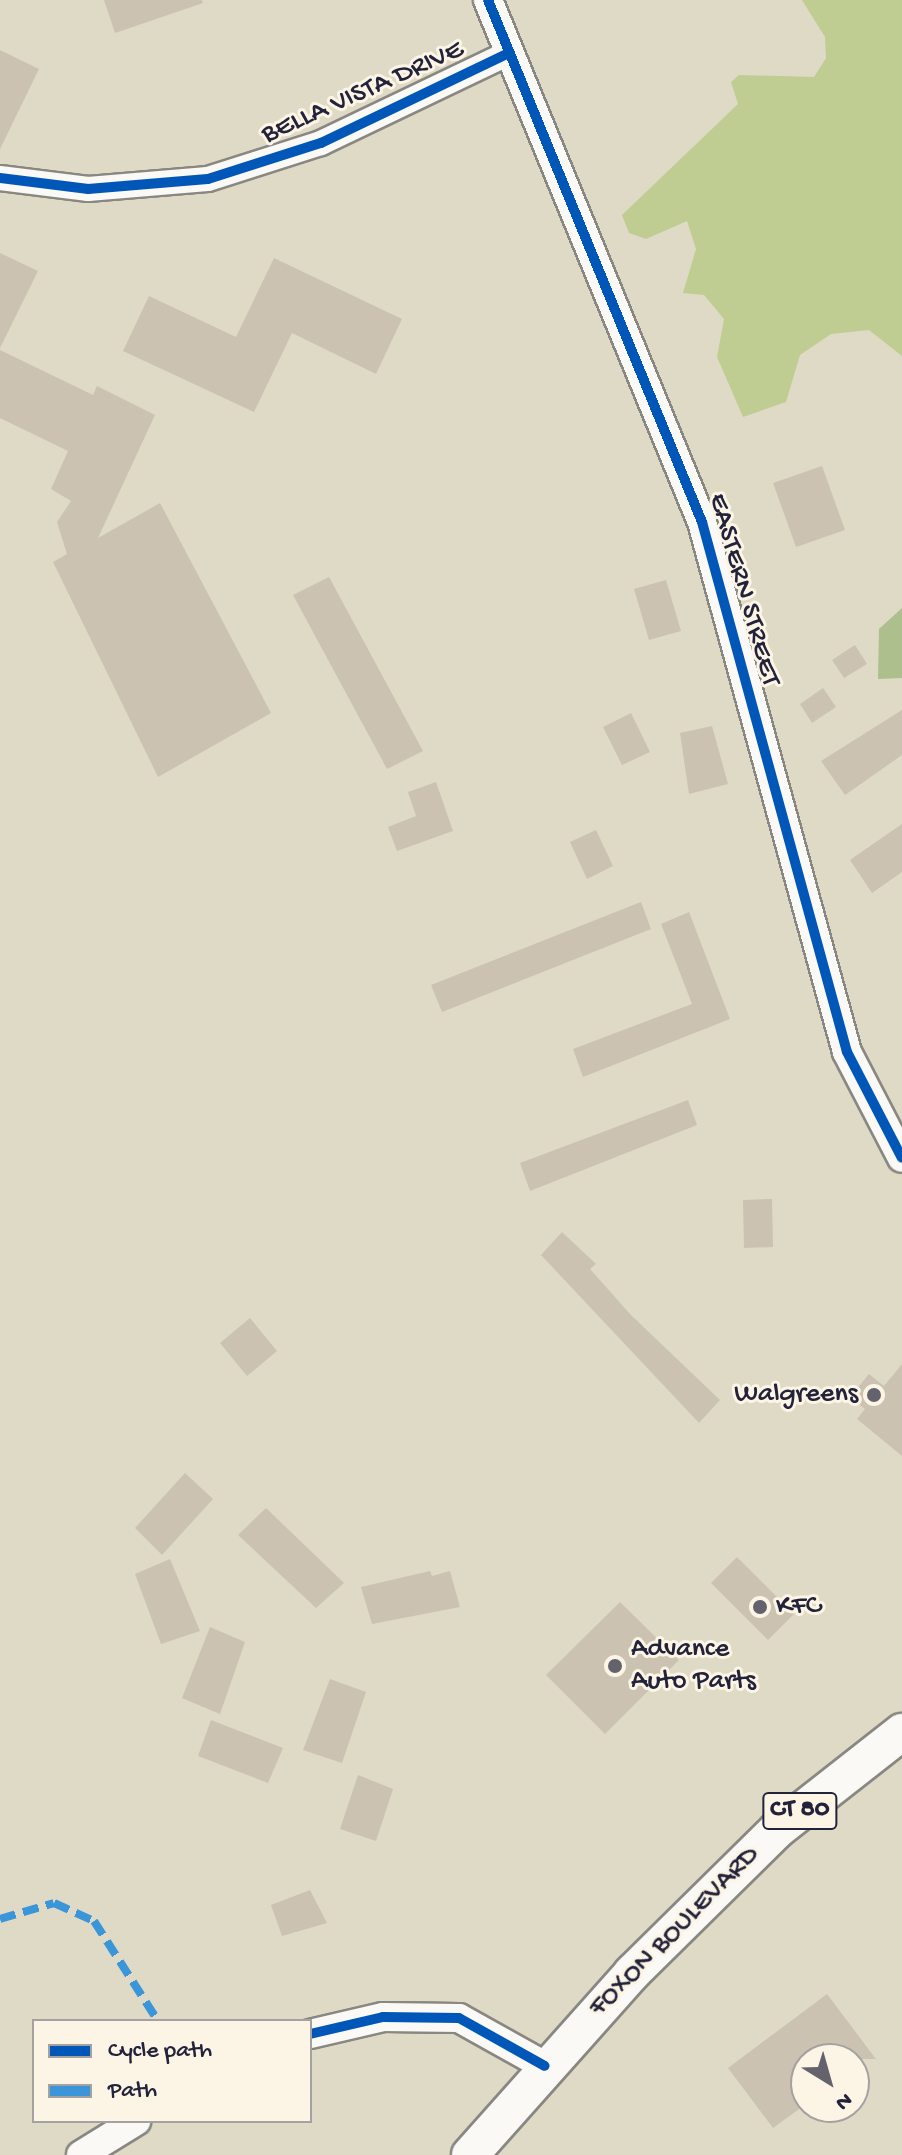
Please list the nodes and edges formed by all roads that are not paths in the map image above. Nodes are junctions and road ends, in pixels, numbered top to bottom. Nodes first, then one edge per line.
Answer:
1 (488, 0) edge
2 (507, 54) junction
3 (0, 178) edge
4 (902, 1158) edge
5 (902, 1732) edge
6 (312, 2034) edge
7 (545, 2066) junction
8 (133, 2123) edge
9 (81, 2155) edge
10 (470, 2155) edge

1 - 2 street, EASTERN STREET
2 - 3 street, BELLA VISTA DRIVE
2 - 4 street, EASTERN STREET
5 - 7 main road, FOXON BOULEVARD / CT 80
6 - 7 street
7 - 10 main road, FOXON BOULEVARD / CT 80
8 - 9 street

